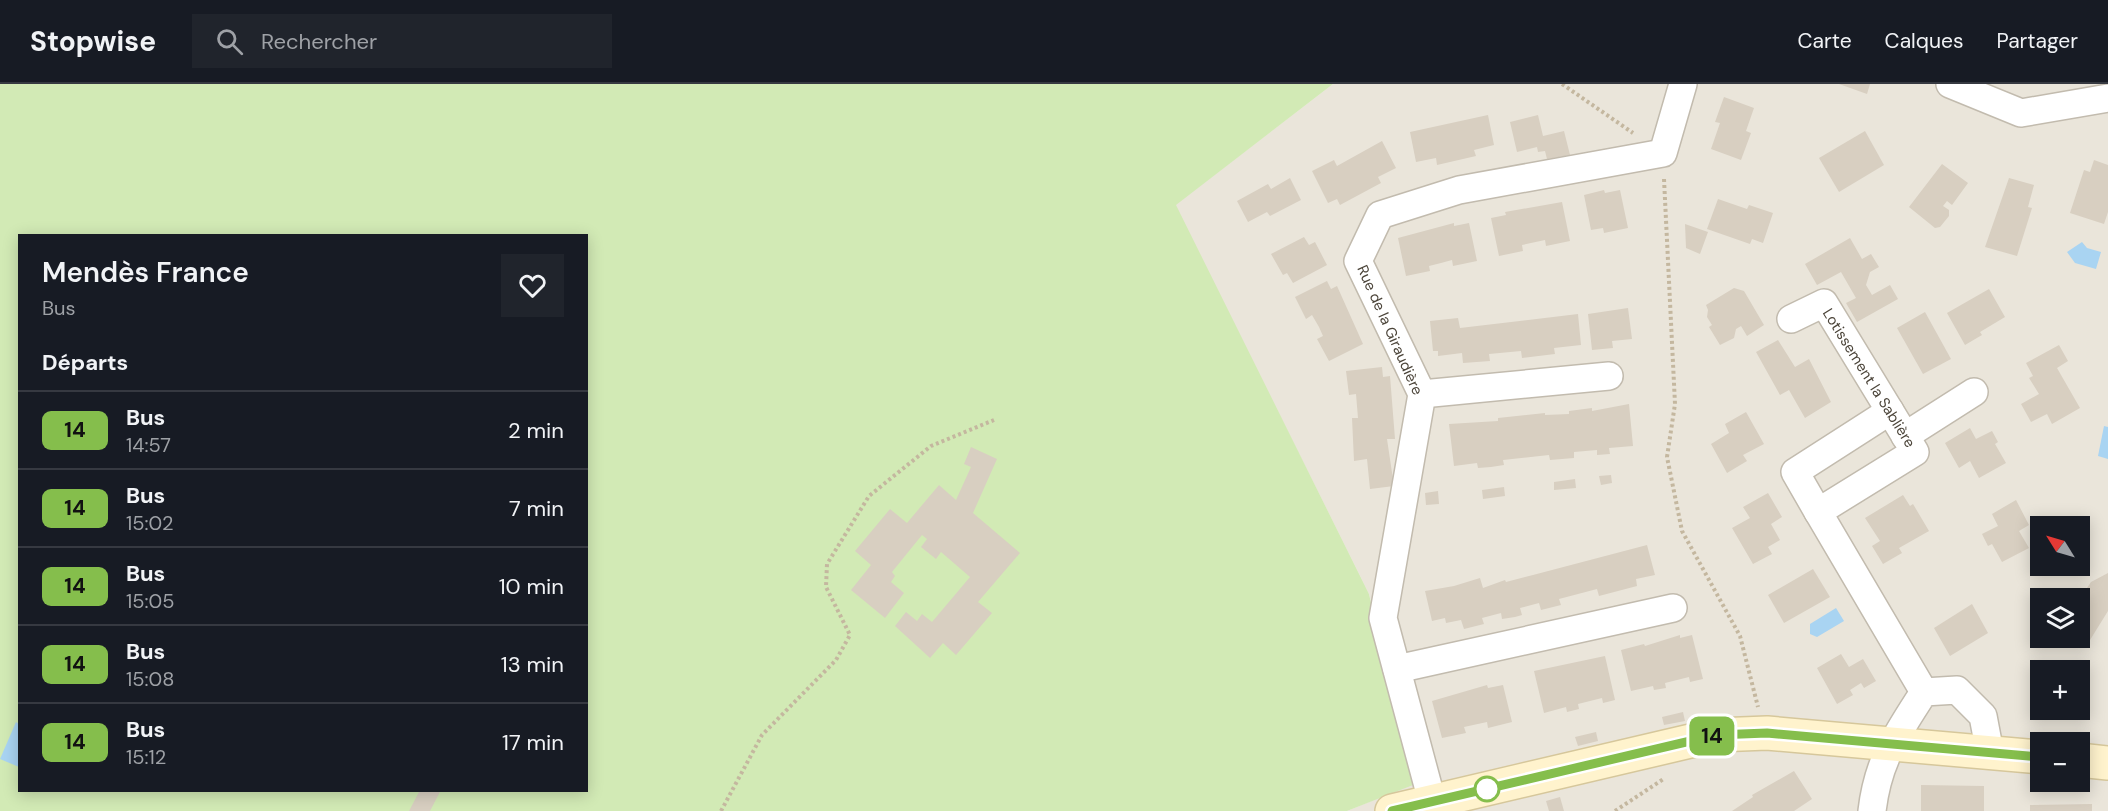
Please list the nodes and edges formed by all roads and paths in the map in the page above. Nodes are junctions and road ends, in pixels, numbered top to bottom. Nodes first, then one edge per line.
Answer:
1 (1562, 84) edge
2 (1683, 84) edge
3 (1950, 84) edge
4 (2108, 98) edge
5 (1662, 153) junction
6 (1791, 319) dead end
7 (1609, 376) dead end
8 (1974, 392) dead end
9 (1422, 394) junction
10 (1890, 411) junction
11 (994, 420) dead end
12 (1905, 436) junction
13 (1818, 512) junction
14 (1673, 608) dead end
15 (1397, 669) junction
16 (1924, 692) junction
17 (1767, 733) junction
18 (1891, 746) junction
19 (1990, 753) junction
20 (2030, 756) edge
21 (2090, 761) edge
22 (2108, 763) edge
23 (1432, 801) junction
24 (721, 811) edge
25 (1392, 811) edge
26 (1872, 811) edge

1 - 5 path
2 - 5 street
3 - 4 street
5 - 9 street, Rue de la Giraudière
5 - 17 path
6 - 10 street, Lotissement la Sablière
7 - 9 street
8 - 12 street
9 - 15 street, Rue de la Giraudière
10 - 12 street, Lotissement la Sablière
10 - 13 street
11 - 24 path
12 - 13 street, Lotissement la Sablière
13 - 16 street
14 - 15 street
15 - 23 street, Rue de la Giraudière
16 - 18 street
16 - 19 street
17 - 18 street
17 - 23 street
18 - 19 street
18 - 26 street
19 - 20 street
21 - 22 street
23 - 25 street

